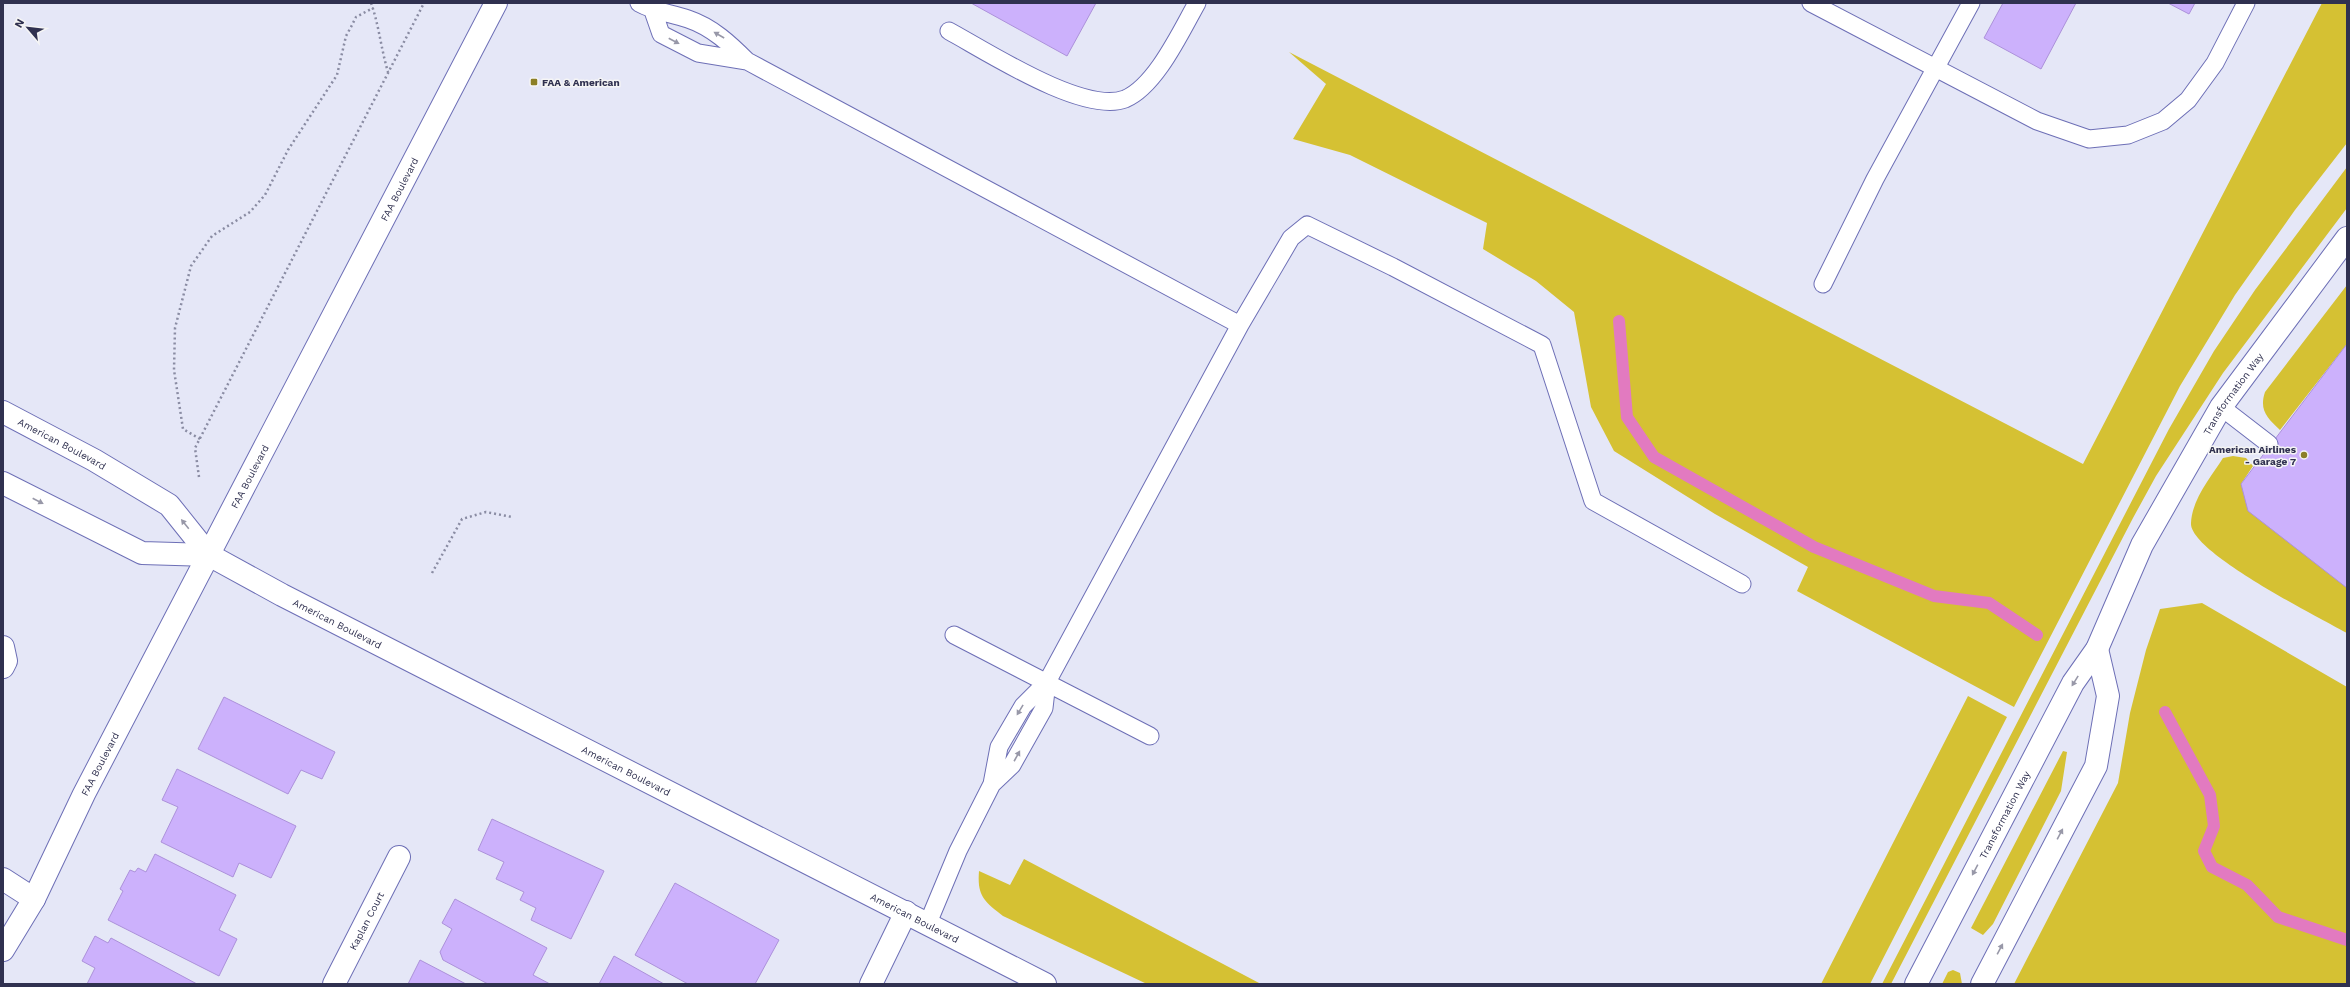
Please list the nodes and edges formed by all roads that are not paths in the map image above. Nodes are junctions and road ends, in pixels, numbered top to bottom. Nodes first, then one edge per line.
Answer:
1 (496, 3) edge
2 (1197, 3) edge
3 (1811, 3) edge
4 (1971, 3) edge
5 (2246, 3) edge
6 (646, 7) edge
7 (949, 31) dead end
8 (748, 61) junction
9 (1936, 68) junction
10 (2347, 238) edge
11 (1823, 284) dead end
12 (1240, 325) junction
13 (2221, 407) junction
14 (3, 412) edge
15 (2269, 444) dead end
16 (3, 483) edge
17 (209, 555) junction
18 (1742, 584) dead end
19 (954, 635) dead end
20 (3, 647) edge
21 (2097, 649) junction
22 (3, 667) edge
23 (1047, 682) junction
24 (1150, 736) dead end
25 (399, 857) dead end
26 (3, 879) edge
27 (34, 899) junction
28 (906, 912) junction
29 (928, 923) junction
30 (3, 950) edge
31 (334, 984) edge
32 (871, 984) edge
33 (1045, 984) edge
34 (1916, 984) edge
35 (1982, 984) edge

1 - 17 street, FAA Boulevard
2 - 7 lane
3 - 9 lane
4 - 9 lane
5 - 9 lane
8 -> 6 lane
6 -> 8 lane
8 - 12 lane
9 - 11 lane
10 - 13 street, Transformation Way
12 - 18 lane
12 - 23 lane
13 - 15 lane
13 - 21 street, Transformation Way
17 -> 14 street, American Boulevard
16 -> 17 street, American Boulevard
17 - 27 street, FAA Boulevard
17 - 28 street, American Boulevard
19 - 23 lane
20 - 22 street
21 -> 34 street, Transformation Way
35 -> 21 street
23 - 24 lane
23 - 29 lane
25 - 31 street, Kaplan Court
26 - 27 street
27 - 30 street, FAA Boulevard
28 - 29 street, American Boulevard
28 - 32 street
29 - 33 street, American Boulevard

